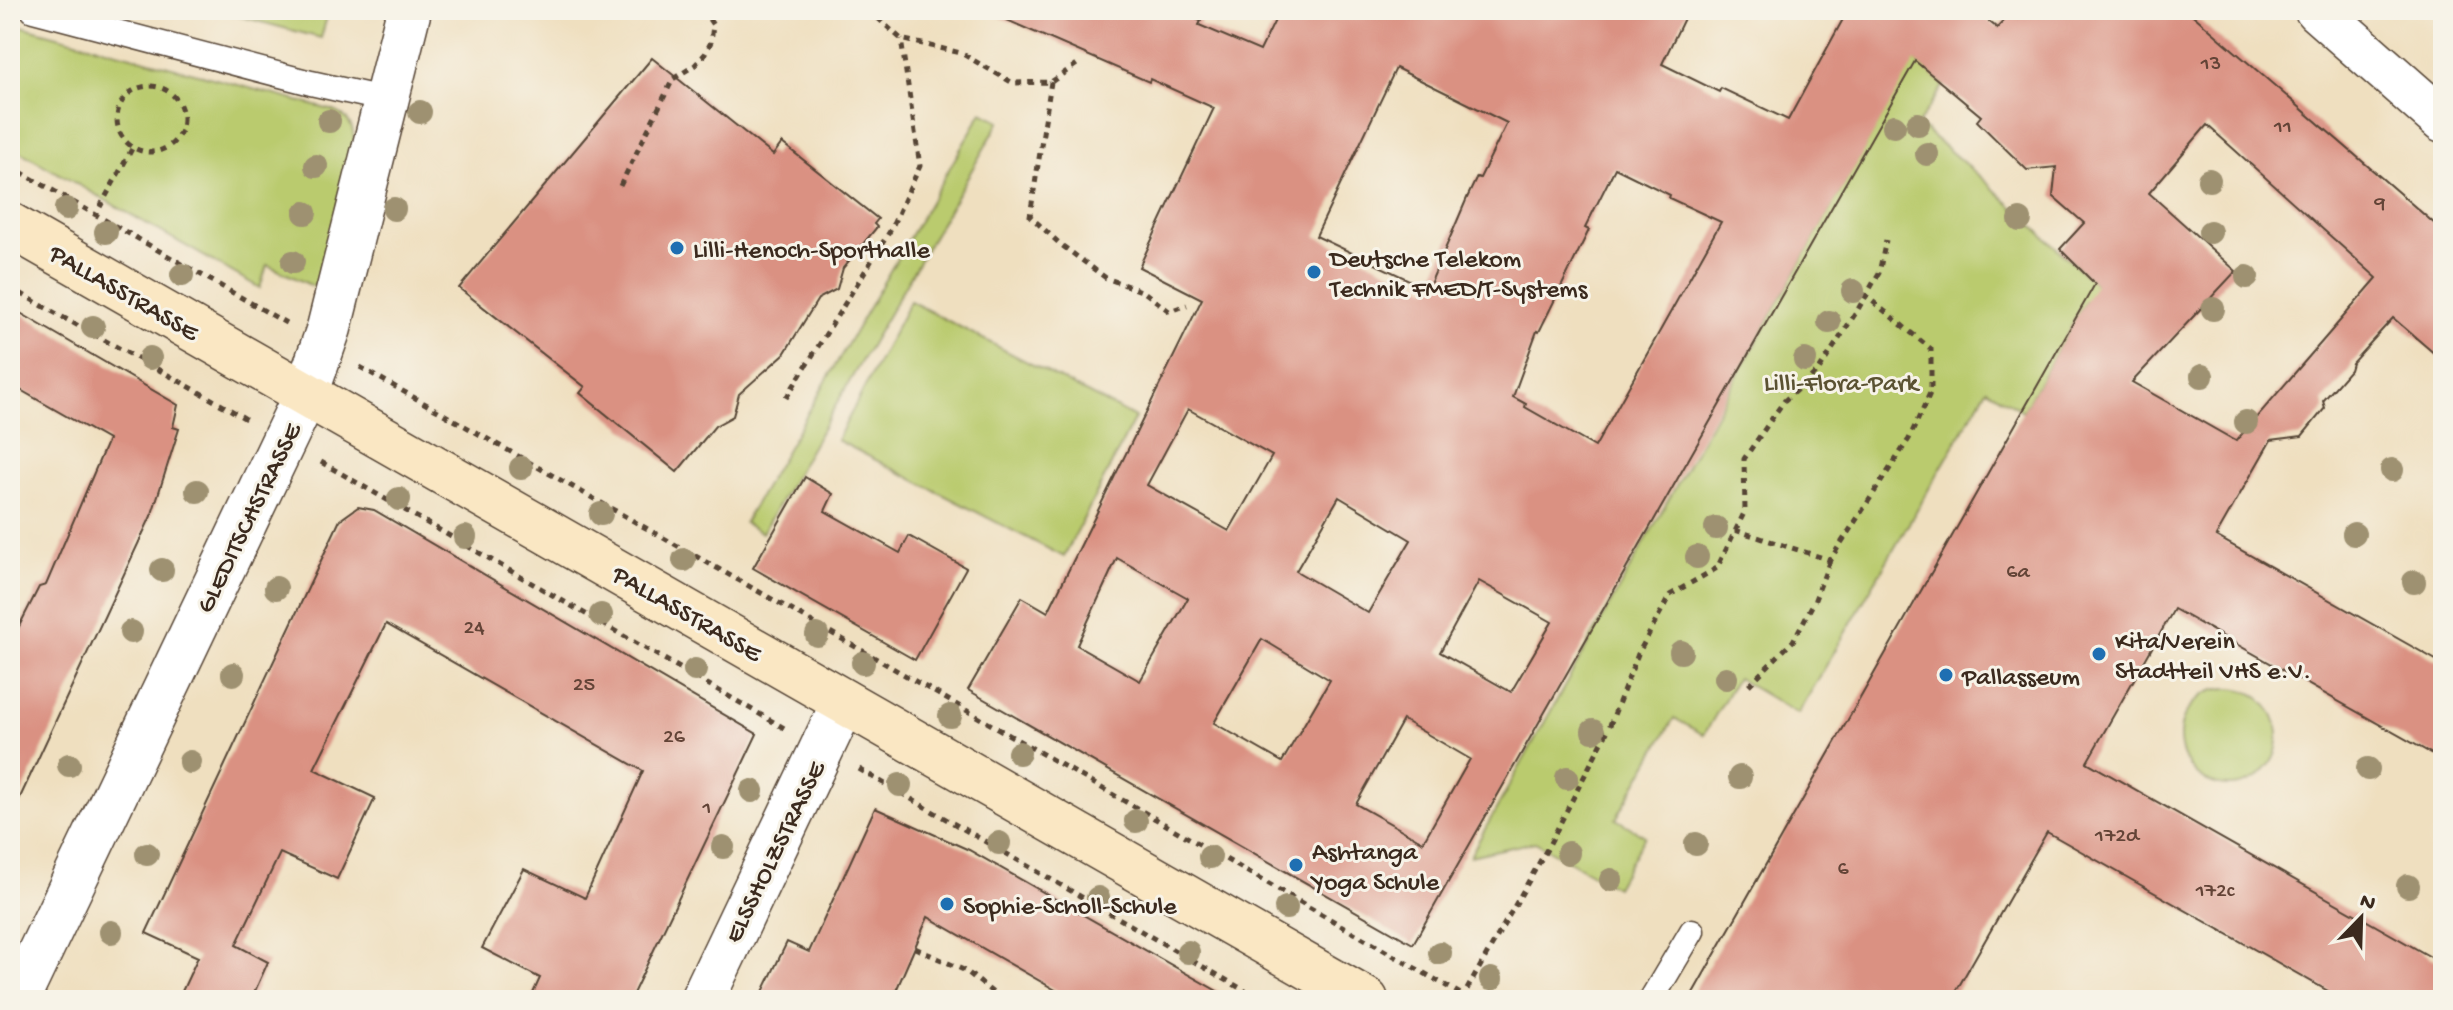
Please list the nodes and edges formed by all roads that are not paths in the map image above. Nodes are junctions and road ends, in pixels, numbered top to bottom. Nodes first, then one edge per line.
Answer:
1 (33, 10) edge
2 (409, 10) edge
3 (2317, 10) edge
4 (387, 100) junction
5 (2443, 121) edge
6 (10, 225) edge
7 (306, 394) junction
8 (844, 702) junction
9 (1692, 931) dead end
10 (17, 1000) edge
11 (702, 1000) edge
12 (1366, 1000) edge
13 (1651, 1000) edge

1 - 4 lane
2 - 4 street, GLEDITSCHSTRASSE
3 - 5 street
4 - 7 street, GLEDITSCHSTRASSE
6 - 7 main road, PALLASSTRASSE
7 - 8 main road, PALLASSTRASSE
7 - 10 street, GLEDITSCHSTRASSE
8 - 11 street, ELSSHOLZSTRASSE
8 - 12 main road, PALLASSTRASSE
9 - 13 lane

